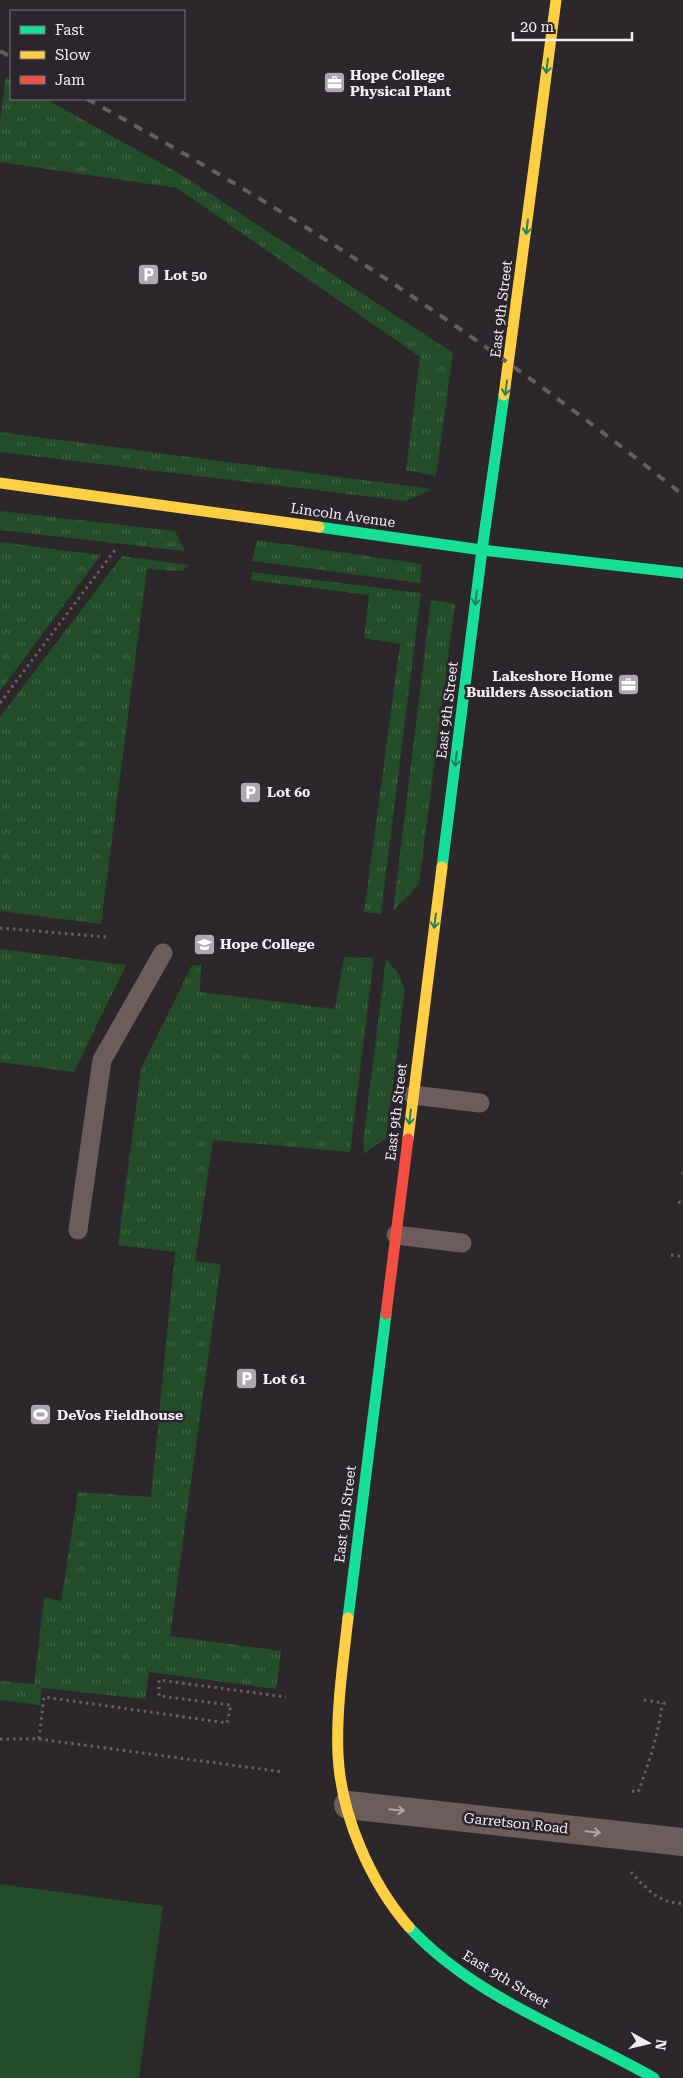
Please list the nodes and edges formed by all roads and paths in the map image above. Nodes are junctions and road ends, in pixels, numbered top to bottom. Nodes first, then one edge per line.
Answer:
1 (556, 0) edge
2 (0, 483) edge
3 (115, 550) dead end
4 (482, 550) junction
5 (683, 573) edge
6 (0, 703) edge
7 (0, 928) edge
8 (106, 937) dead end
9 (163, 953) dead end
10 (413, 1095) junction
11 (480, 1103) dead end
12 (678, 1202) dead end
13 (683, 1203) edge
14 (78, 1230) dead end
15 (396, 1235) junction
16 (462, 1243) dead end
17 (671, 1255) dead end
18 (683, 1258) edge
19 (286, 1697) dead end
20 (644, 1700) dead end
21 (662, 1702) junction
22 (669, 1704) dead end
23 (0, 1739) edge
24 (39, 1739) junction
25 (283, 1772) dead end
26 (632, 1791) dead end
27 (348, 1805) junction
28 (683, 1842) edge
29 (630, 1871) dead end
30 (683, 1903) edge
31 (654, 2078) edge

1 -> 4 main road, East 9th Street
2 - 4 main road, Lincoln Avenue
3 - 6 path
4 - 5 main road, Lincoln Avenue
4 -> 10 main road, East 9th Street
7 - 8 path
9 - 14 lane
10 - 11 lane
10 -> 15 main road, East 9th Street
12 - 13 path
15 - 16 lane
15 - 27 main road, East 9th Street
17 - 18 path
19 - 24 path
20 - 21 path
21 - 22 path
21 - 26 path
23 - 24 path
24 - 25 path
27 -> 28 street, Garretson Road
27 - 31 main road, East 9th Street
29 - 30 path

